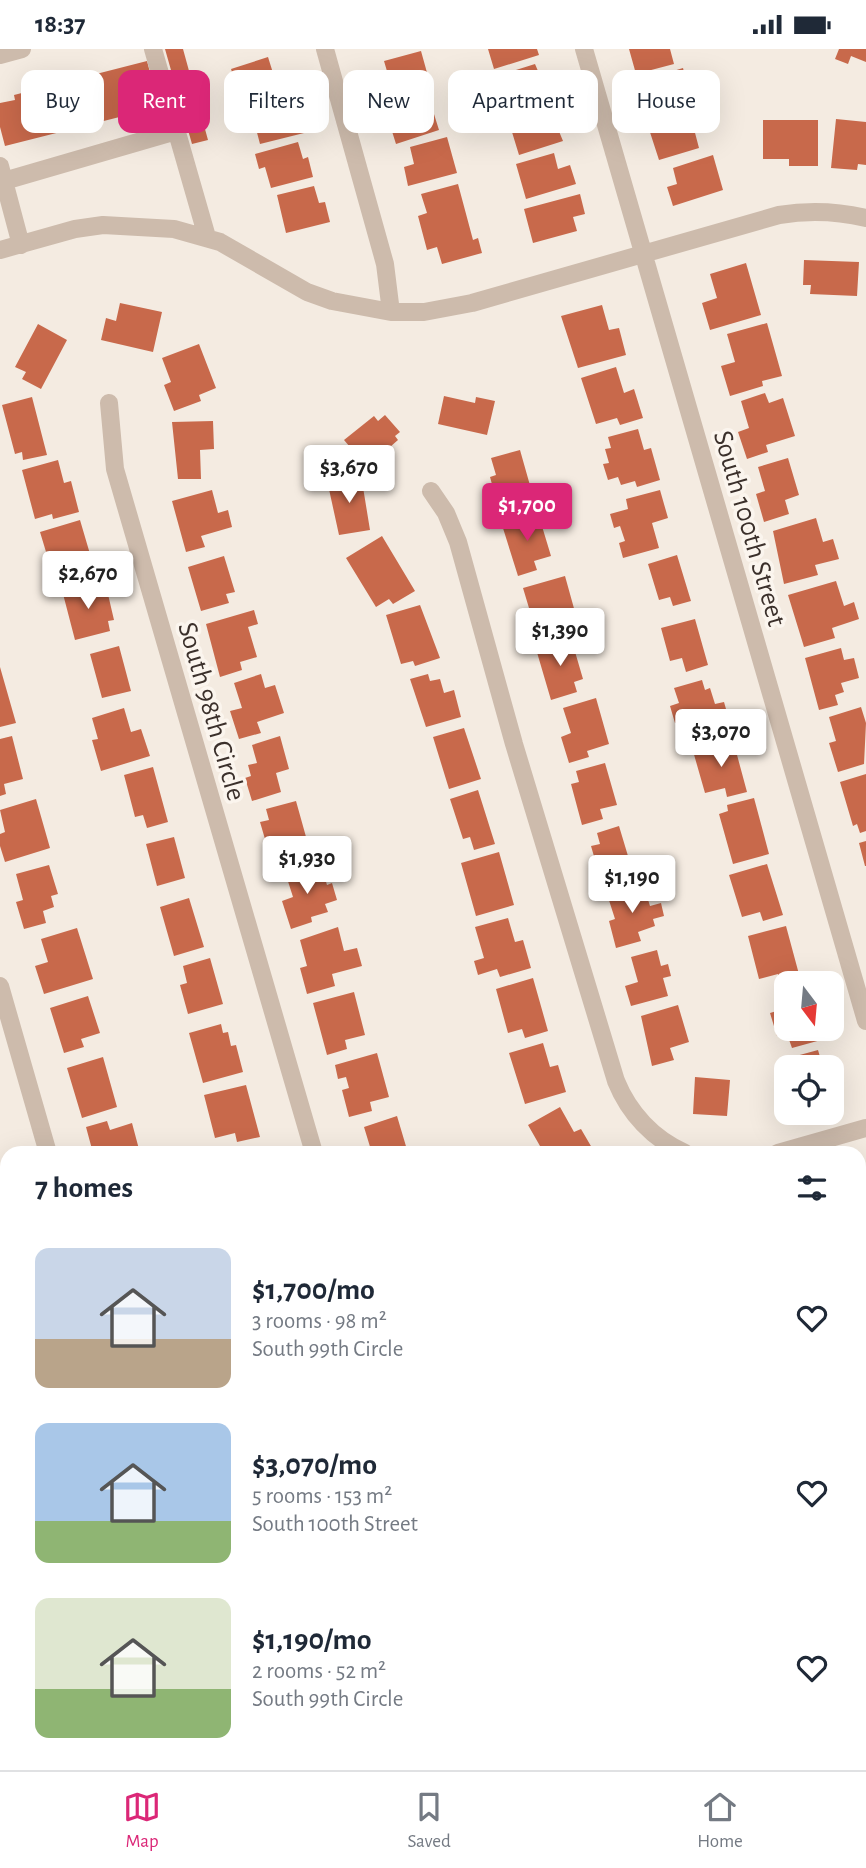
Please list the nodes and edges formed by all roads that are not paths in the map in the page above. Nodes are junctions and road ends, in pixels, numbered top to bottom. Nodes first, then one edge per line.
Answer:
1 (22, 49) edge
2 (153, 49) edge
3 (325, 49) edge
4 (584, 49) edge
5 (0, 55) edge
6 (159, 70) edge
7 (168, 133) edge
8 (177, 133) edge
9 (2, 173) edge
10 (866, 218) edge
11 (207, 237) junction
12 (21, 245) junction
13 (0, 250) edge
14 (645, 254) junction
15 (391, 312) junction
16 (109, 403) dead end
17 (431, 491) dead end
18 (0, 986) edge
19 (866, 1021) edge
20 (866, 1128) edge
21 (46, 1146) edge
22 (312, 1146) edge
23 (673, 1146) edge
24 (803, 1146) edge

1 - 5 street
2 - 6 street
3 - 15 street
4 - 14 street, South 100th Street
7 - 9 street
8 - 11 street
9 - 12 street
10 - 14 street
11 - 12 street
11 - 15 street
12 - 13 street
14 - 15 street
14 - 19 street, South 100th Street
16 - 22 street, South 98th Circle
17 - 23 street
18 - 21 street
20 - 24 street

